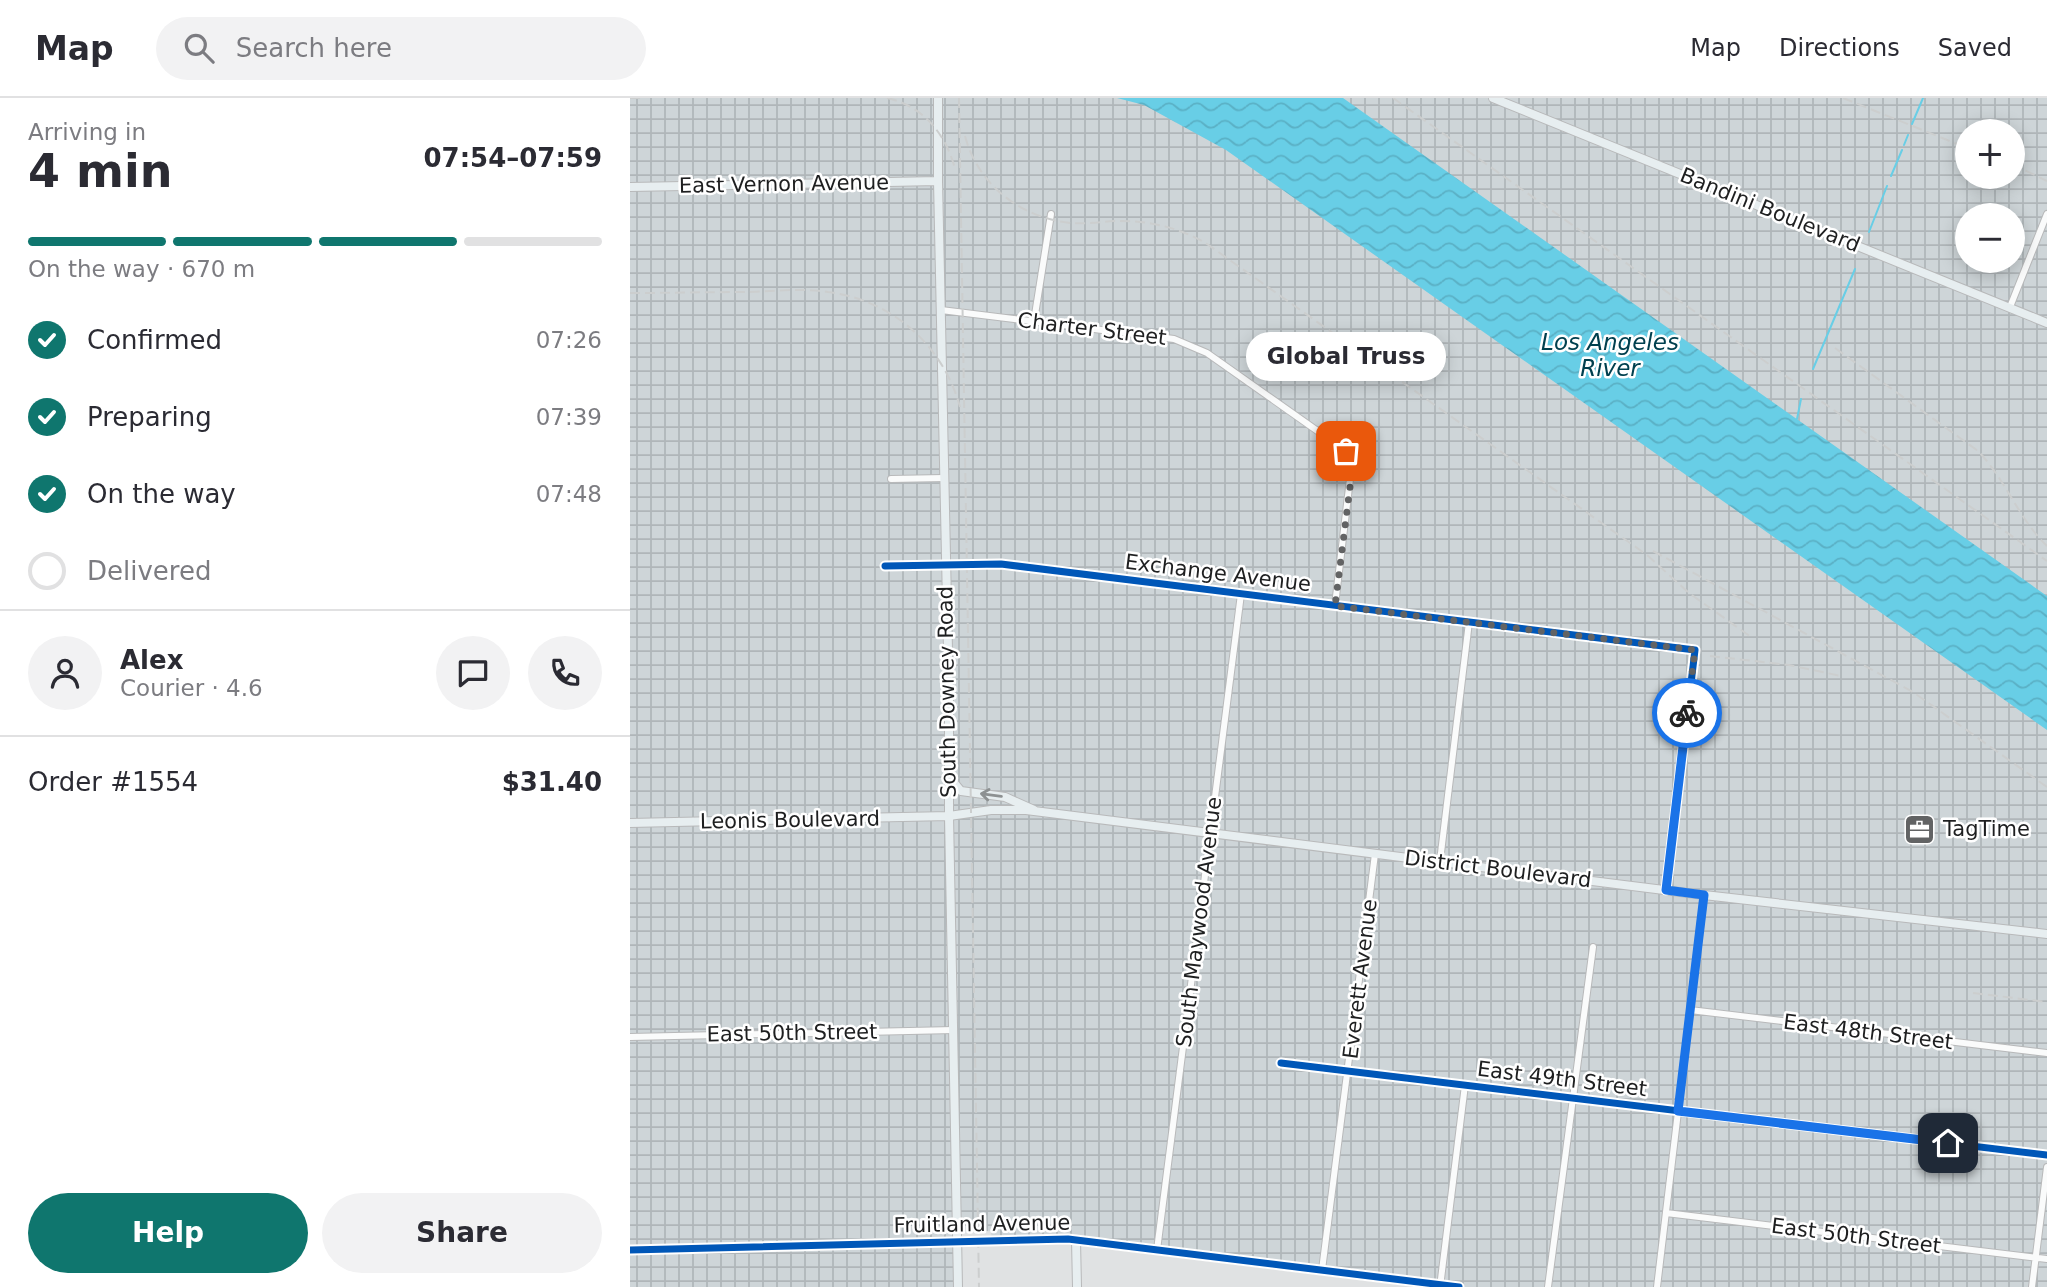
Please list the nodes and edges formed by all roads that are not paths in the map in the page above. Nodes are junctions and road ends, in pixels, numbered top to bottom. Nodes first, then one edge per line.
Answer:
1 (1493, 98) edge
2 (938, 99) edge
3 (938, 181) junction
4 (630, 187) edge
5 (1051, 214) dead end
6 (2047, 215) edge
7 (2010, 307) junction
8 (942, 310) junction
9 (1034, 321) junction
10 (2047, 323) edge
11 (944, 478) junction
12 (891, 479) dead end
13 (944, 565) junction
14 (885, 566) dead end
15 (1241, 594) junction
16 (1335, 606) junction
17 (1469, 622) junction
18 (949, 777) junction
19 (1037, 811) junction
20 (949, 816) junction
21 (630, 823) edge
22 (1210, 834) junction
23 (1375, 854) junction
24 (1440, 861) junction
25 (1666, 890) junction
26 (1704, 895) junction
27 (2047, 934) edge
28 (1593, 947) dead end
29 (1690, 1010) junction
30 (954, 1030) junction
31 (630, 1037) edge
32 (2047, 1054) edge
33 (1281, 1063) dead end
34 (1349, 1071) junction
35 (1465, 1085) junction
36 (1573, 1098) junction
37 (1678, 1111) junction
38 (2047, 1156) edge
39 (2047, 1167) edge
40 (1665, 1213) junction
41 (1076, 1240) junction
42 (957, 1241) junction
43 (630, 1250) edge
44 (1157, 1250) junction
45 (2036, 1258) junction
46 (2047, 1259) edge
47 (1322, 1270) junction
48 (1440, 1286) edge
49 (958, 1287) edge
50 (1077, 1287) edge
51 (1459, 1287) edge
52 (1548, 1287) edge
53 (1657, 1287) edge
54 (2032, 1287) edge

1 - 7 main road, Bandini Boulevard
2 - 3 main road, South Downey Road
3 - 4 main road, East Vernon Avenue
3 - 8 main road, South Downey Road
5 - 9 street
6 - 7 street
7 - 10 main road, Bandini Boulevard
8 - 9 street, Charter Street
8 - 11 main road, South Downey Road
9 - 16 street, Charter Street
11 - 12 street
11 - 13 main road, South Downey Road
13 - 14 street, Exchange Avenue
13 - 15 street, Exchange Avenue
13 - 18 main road, South Downey Road
15 - 16 street, Exchange Avenue
15 - 22 street, South Maywood Avenue
16 - 17 street, Exchange Avenue
17 - 24 street
17 - 25 street, Exchange Avenue
19 -> 18 main road
18 - 20 main road, South Downey Road
19 - 20 main road, District Boulevard
19 - 22 main road, District Boulevard
20 - 21 main road, Leonis Boulevard
20 - 30 main road, South Downey Road
22 - 23 main road, District Boulevard
22 - 44 street, South Maywood Avenue
23 - 24 main road, District Boulevard
23 - 34 street, Everett Avenue
24 - 25 main road, District Boulevard
25 - 26 main road, District Boulevard
26 - 27 main road, District Boulevard
26 - 29 street
28 - 36 street
29 - 32 street, East 48th Street
29 - 37 street
30 - 31 street, East 50th Street
30 - 42 main road, South Downey Road
33 - 34 street, East 49th Street
34 - 35 street, East 49th Street
34 - 47 street, Everett Avenue
35 - 36 street, East 49th Street
35 - 48 street
36 - 37 street, East 49th Street
36 - 52 street
37 - 38 street, East 49th Street
37 - 40 street
39 - 45 street
40 - 45 street, East 50th Street
40 - 53 street
41 - 42 main road, Fruitland Avenue
41 - 44 main road, Fruitland Avenue
41 - 50 main road
42 - 43 main road, Fruitland Avenue
42 - 49 main road, South Downey Road
44 - 47 main road, Fruitland Avenue
45 - 46 street, East 50th Street
45 - 54 street
47 - 48 main road, Fruitland Avenue
48 - 51 main road, Fruitland Avenue

